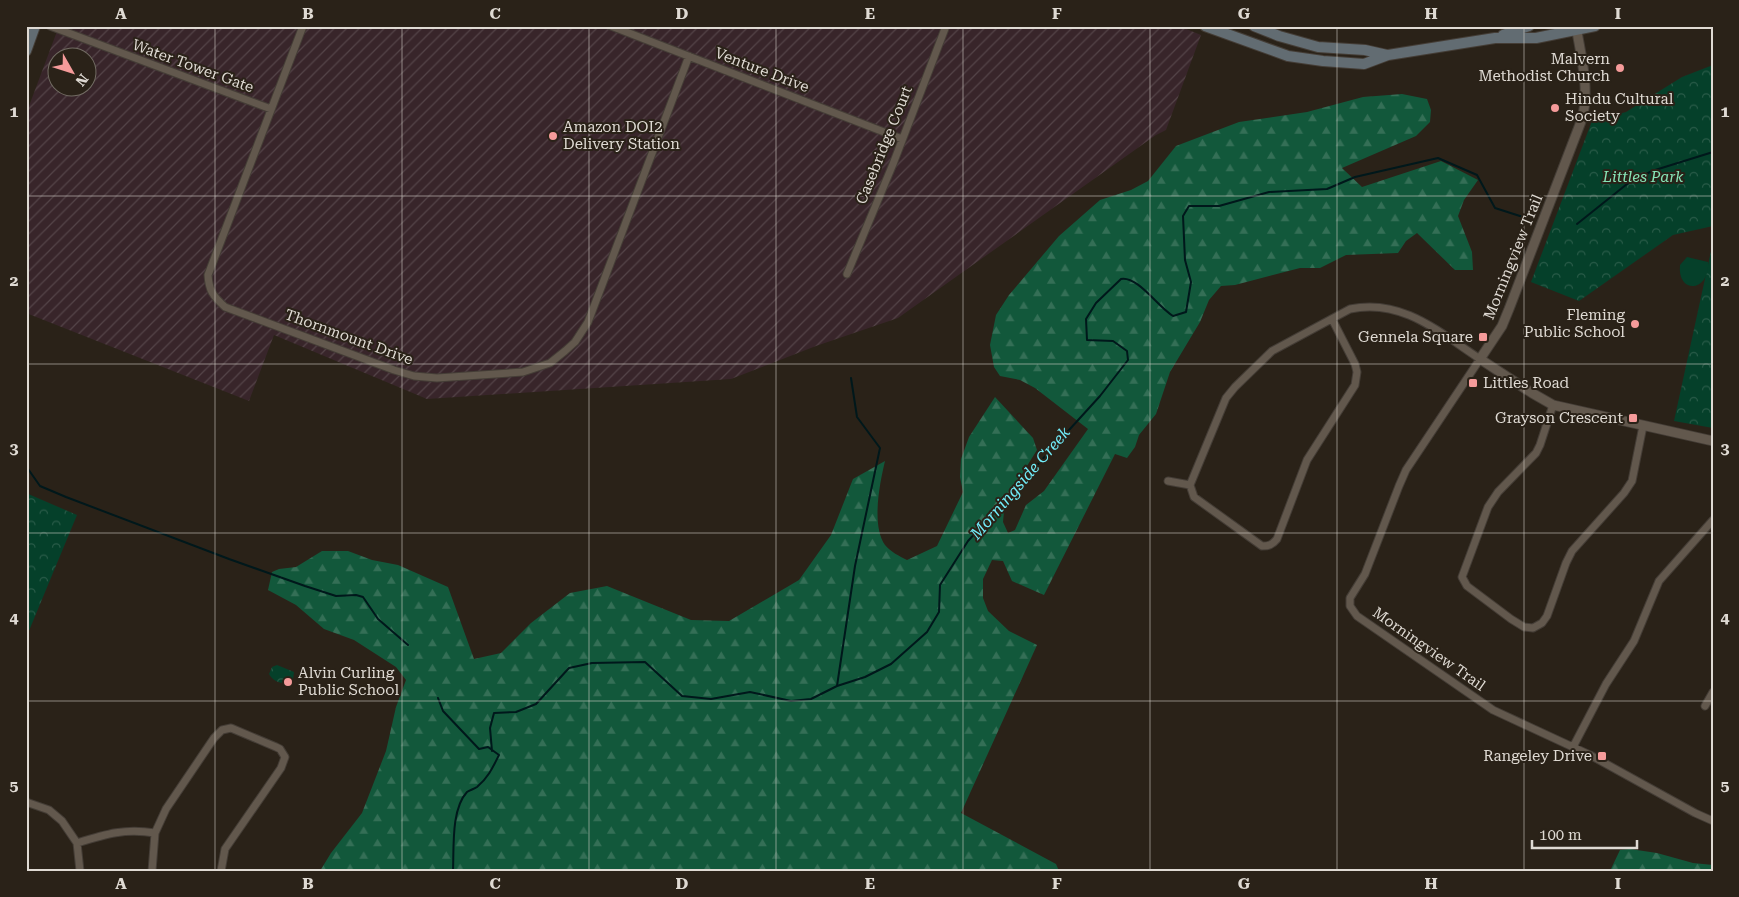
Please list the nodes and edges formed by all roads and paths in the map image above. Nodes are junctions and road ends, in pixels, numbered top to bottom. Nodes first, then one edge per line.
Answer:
1 (35, 26) edge
2 (50, 26) edge
3 (303, 26) edge
4 (611, 26) edge
5 (946, 26) edge
6 (1206, 26) edge
7 (1254, 26) edge
8 (1528, 26) edge
9 (1595, 26) edge
10 (1576, 28) edge
11 (1495, 38) junction
12 (26, 51) edge
13 (1388, 55) junction
14 (688, 56) junction
15 (271, 110) junction
16 (902, 139) junction
17 (847, 274) dead end
18 (1332, 319) junction
19 (1480, 359) junction
20 (1553, 405) junction
21 (1643, 426) junction
22 (1713, 440) edge
23 (1168, 481) dead end
24 (1190, 486) junction
25 (1713, 520) edge
26 (1713, 692) edge
27 (1705, 706) dead end
28 (1572, 747) junction
29 (26, 802) edge
30 (1713, 821) edge
31 (155, 833) junction
32 (78, 843) junction
33 (80, 871) edge
34 (152, 871) edge
35 (221, 871) edge

1 - 12 main road
2 - 15 street, Water Tower Gate
3 - 15 street
4 - 14 street, Venture Drive
5 - 16 street, Casebridge Court
6 - 13 main road
7 - 13 main road
8 - 11 main road
9 - 10 main road
10 - 11 main road
10 - 19 street, Morningview Trail
11 - 13 main road
14 - 15 street, Thornmount Drive
14 - 16 street, Venture Drive
16 - 17 street, Casebridge Court
18 - 19 street
18 - 24 street
18 - 24 street
19 - 20 street
19 - 28 street, Morningview Trail
20 - 21 street
20 - 21 street
21 - 22 street
23 - 24 street
25 - 28 street
26 - 27 street
28 - 30 street, Morningview Trail
29 - 32 street
31 - 32 street
31 - 34 street
31 - 35 street
32 - 33 street

